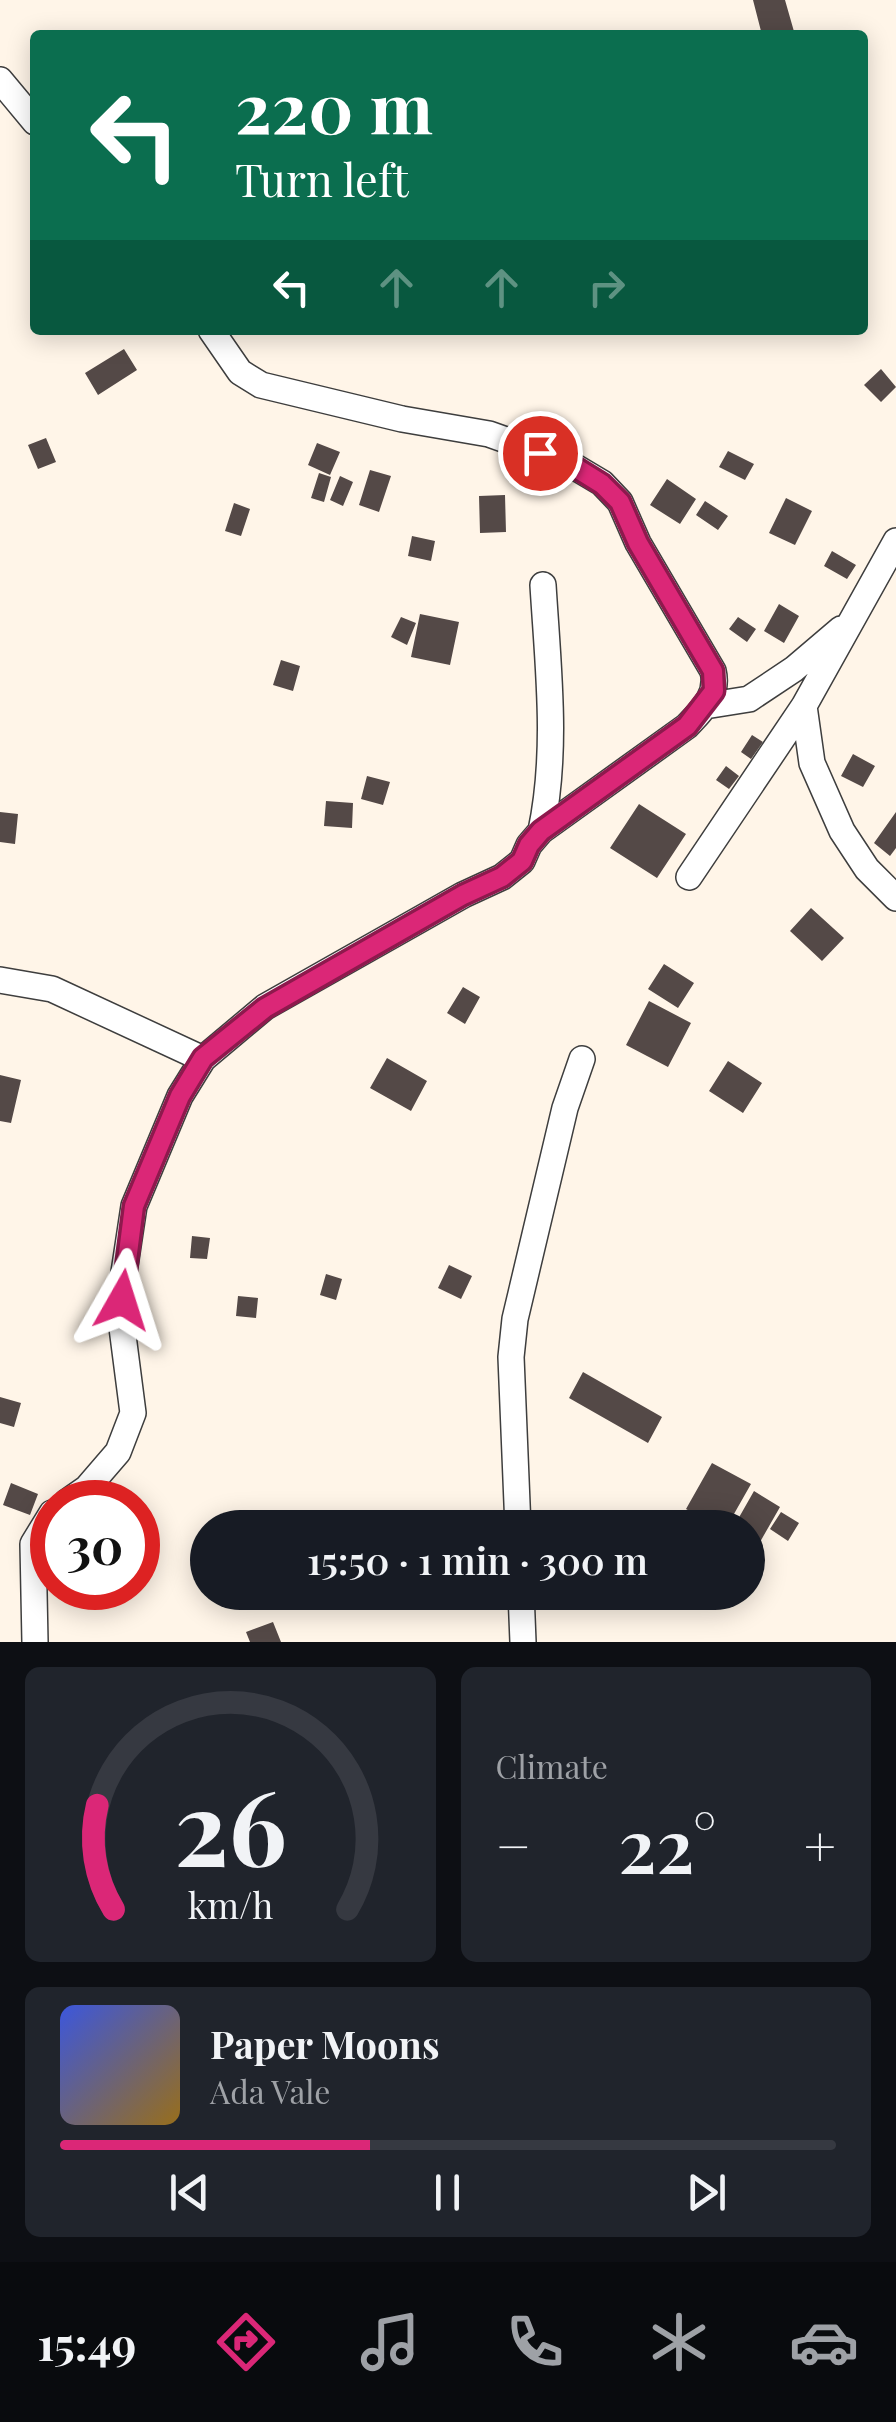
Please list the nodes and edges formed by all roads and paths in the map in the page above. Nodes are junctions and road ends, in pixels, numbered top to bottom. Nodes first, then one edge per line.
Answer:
1 (0, 80) edge
2 (30, 116) edge
3 (215, 335) edge
4 (896, 541) edge
5 (543, 585) dead end
6 (853, 618) junction
7 (705, 706) junction
8 (804, 706) junction
9 (541, 831) junction
10 (690, 876) dead end
11 (896, 898) edge
12 (0, 980) edge
13 (203, 1058) junction
14 (582, 1059) dead end
15 (94, 1480) edge
16 (517, 1510) edge
17 (34, 1610) edge
18 (521, 1610) edge
19 (35, 1642) edge
20 (522, 1642) edge

1 - 2 street
3 - 7 street
4 - 6 street
5 - 9 street
6 - 7 street
6 - 8 street
7 - 9 street
8 - 10 street
8 - 11 street
9 - 13 street
12 - 13 street
13 - 15 street
14 - 16 street
17 - 19 street
18 - 20 street

